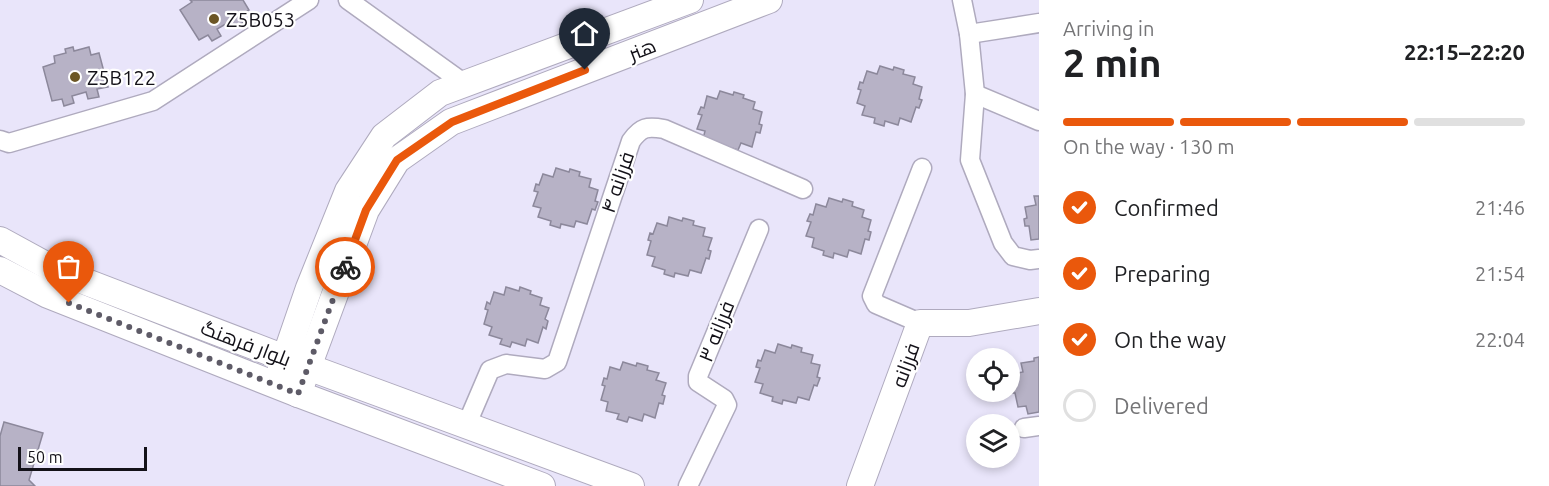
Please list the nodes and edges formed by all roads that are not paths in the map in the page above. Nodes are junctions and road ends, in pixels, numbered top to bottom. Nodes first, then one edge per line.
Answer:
1 (309, 0) edge
2 (348, 0) edge
3 (690, 0) edge
4 (769, 0) edge
5 (962, 0) edge
6 (1039, 23) edge
7 (969, 34) junction
8 (465, 84) junction
9 (975, 94) junction
10 (1039, 121) edge
11 (0, 140) edge
12 (922, 168) dead end
13 (803, 189) dead end
14 (759, 229) dead end
15 (0, 240) edge
16 (1039, 259) edge
17 (0, 270) edge
18 (1039, 311) edge
19 (920, 323) junction
20 (297, 363) junction
21 (287, 389) junction
22 (466, 426) junction
23 (542, 486) edge
24 (631, 486) edge
25 (688, 486) edge
26 (860, 486) edge

1 - 11 street
2 - 8 street
3 - 8 street, هنر
4 - 20 street, هنر
5 - 7 street
6 - 7 street
7 - 9 street
8 - 20 street, هنر
9 - 10 street
9 - 16 street
12 - 19 street
13 - 22 street, فرزانه ۴
14 - 25 street, فرزانه ۳
15 - 20 street, بلوار فرهنگ
17 - 21 street, بلوار فرهنگ
18 - 19 street, فرزانه
19 - 26 street, فرزانه
20 - 21 street
20 - 22 street, بلوار فرهنگ
21 - 23 street, بلوار فرهنگ
22 - 24 street, بلوار فرهنگ

